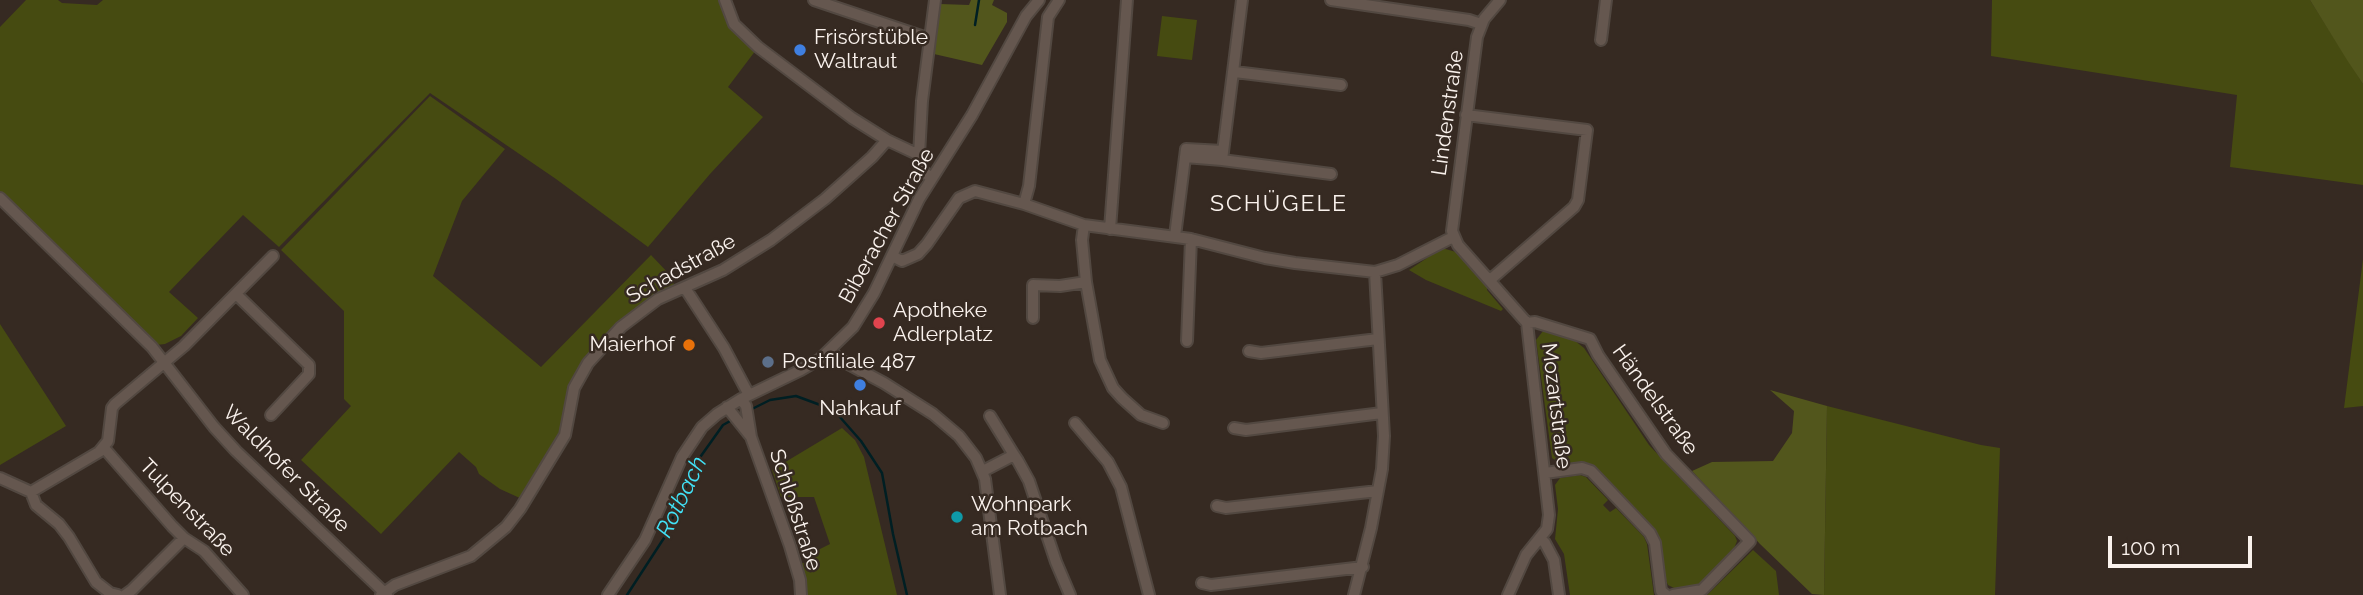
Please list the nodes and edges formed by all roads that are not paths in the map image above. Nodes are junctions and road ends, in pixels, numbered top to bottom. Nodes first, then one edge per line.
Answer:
1 (725, 0) edge
2 (814, 0) edge
3 (935, 0) edge
4 (1039, 0) edge
5 (1059, 0) edge
6 (1127, 0) edge
7 (1242, 0) edge
8 (1331, 0) edge
9 (1500, 0) edge
10 (1606, 0) edge
11 (1481, 24) junction
12 (930, 39) junction
13 (1601, 40) dead end
14 (1235, 72) junction
15 (1341, 85) dead end
16 (1466, 115) junction
17 (887, 140) junction
18 (919, 155) junction
19 (1222, 156) junction
20 (1331, 174) dead end
21 (931, 178) junction
22 (0, 198) edge
23 (1024, 204) junction
24 (1084, 225) junction
25 (1110, 229) junction
26 (1175, 236) junction
27 (1453, 237) junction
28 (1191, 239) junction
29 (273, 256) dead end
30 (891, 256) junction
31 (1375, 272) junction
32 (1490, 280) junction
33 (1086, 282) junction
34 (685, 288) junction
35 (236, 294) junction
36 (1034, 318) dead end
37 (1527, 323) junction
38 (1378, 339) junction
39 (1187, 341) dead end
40 (830, 350) junction
41 (1250, 351) dead end
42 (166, 363) junction
43 (740, 408) junction
44 (1382, 413) junction
45 (271, 415) dead end
46 (990, 416) dead end
47 (1075, 423) dead end
48 (1163, 423) dead end
49 (1234, 428) dead end
50 (104, 448) junction
51 (1014, 455) junction
52 (983, 471) junction
53 (1545, 473) junction
54 (0, 478) edge
55 (1378, 491) junction
56 (31, 492) junction
57 (1217, 506) dead end
58 (184, 538) junction
59 (1541, 539) junction
60 (1363, 567) junction
61 (1202, 583) dead end
62 (384, 594) edge
63 (118, 595) edge
64 (125, 595) edge
65 (243, 595) edge
66 (608, 595) edge
67 (801, 595) edge
68 (1000, 595) edge
69 (1070, 595) edge
70 (1149, 595) edge
71 (1354, 595) edge
72 (1508, 595) edge
73 (1559, 595) edge
74 (1666, 595) edge
75 (1673, 595) edge

1 - 17 street
2 - 12 street
3 - 12 street
4 - 21 street, Biberacher Straße
5 - 23 street
6 - 25 street
7 - 14 street
8 - 11 street
9 - 11 street, Lindenstraße
10 - 13 street
11 - 16 street, Lindenstraße
12 - 18 street
14 - 15 street
14 - 19 street
16 - 27 street, Lindenstraße
16 - 32 street
17 - 18 street
17 - 34 street, Schadstraße
18 - 21 street
19 - 20 street
19 - 26 street
21 - 30 street, Biberacher Straße
22 - 42 street, Waldhofer Straße
23 - 24 street
23 - 30 street
24 - 25 street
24 - 33 street
25 - 26 street
26 - 28 street
27 - 31 street
27 - 32 street, Mozartstraße
28 - 31 street
28 - 39 street
29 - 35 street
30 - 40 street, Biberacher Straße
31 - 38 street
32 - 37 street, Mozartstraße
33 - 36 street
33 - 48 street
34 - 43 street
34 - 62 street, Schadstraße
35 - 42 street
35 - 45 street
37 - 53 street, Mozartstraße
37 - 75 street, Händelstraße
38 - 41 street
38 - 44 street
40 - 43 street, Biberacher Straße
40 - 52 street
42 - 50 street
42 - 62 street, Waldhofer Straße
43 - 66 street, Biberacher Straße
43 - 67 street, Schloßstraße
44 - 49 street
44 - 55 street
46 - 51 street
47 - 70 street
50 - 56 street
50 - 58 street, Tulpenstraße
51 - 52 street
51 - 69 street
52 - 68 street
53 - 59 street, Mozartstraße
53 - 74 street
54 - 56 street
55 - 57 street
55 - 60 street
56 - 63 street
58 - 64 street
58 - 65 street, Tulpenstraße
59 - 72 street, Mozartstraße
59 - 73 street
60 - 61 street
60 - 71 street

